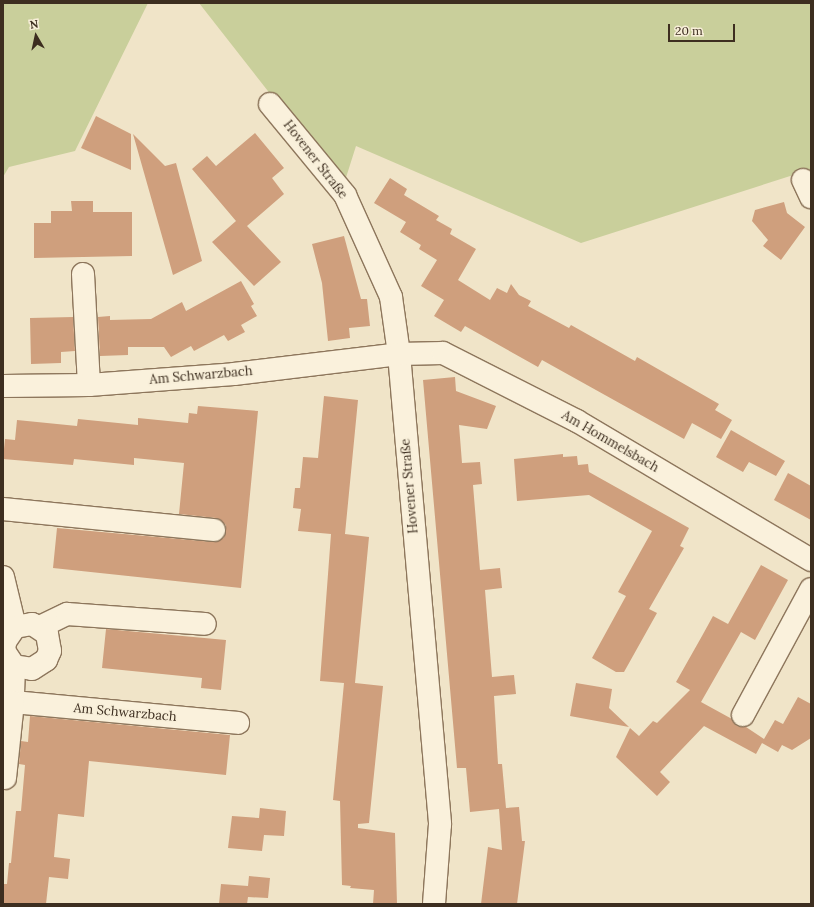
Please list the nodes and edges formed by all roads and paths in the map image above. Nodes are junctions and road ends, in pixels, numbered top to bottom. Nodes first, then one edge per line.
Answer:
1 (270, 104) dead end
2 (83, 274) dead end
3 (399, 354) junction
4 (89, 385) junction
5 (3, 386) edge
6 (3, 509) edge
7 (214, 530) dead end
8 (811, 560) edge
9 (3, 577) edge
10 (811, 588) edge
11 (205, 624) dead end
12 (15, 627) junction
13 (40, 627) junction
14 (14, 666) junction
15 (13, 702) junction
16 (744, 715) dead end
17 (238, 723) dead end
18 (5, 778) dead end
19 (434, 904) edge

1 - 3 street, Hovener Straße
2 - 4 street
3 - 4 street, Am Schwarzbach
3 - 8 street, Am Hommelsbach
3 - 19 street, Hovener Straße
4 - 5 street, Am Schwarzbach
6 - 7 street
9 - 12 street
10 - 16 street
11 - 13 street
12 - 13 street
12 - 14 street
13 - 14 street
14 - 15 street
15 - 17 street, Am Schwarzbach
15 - 18 street

